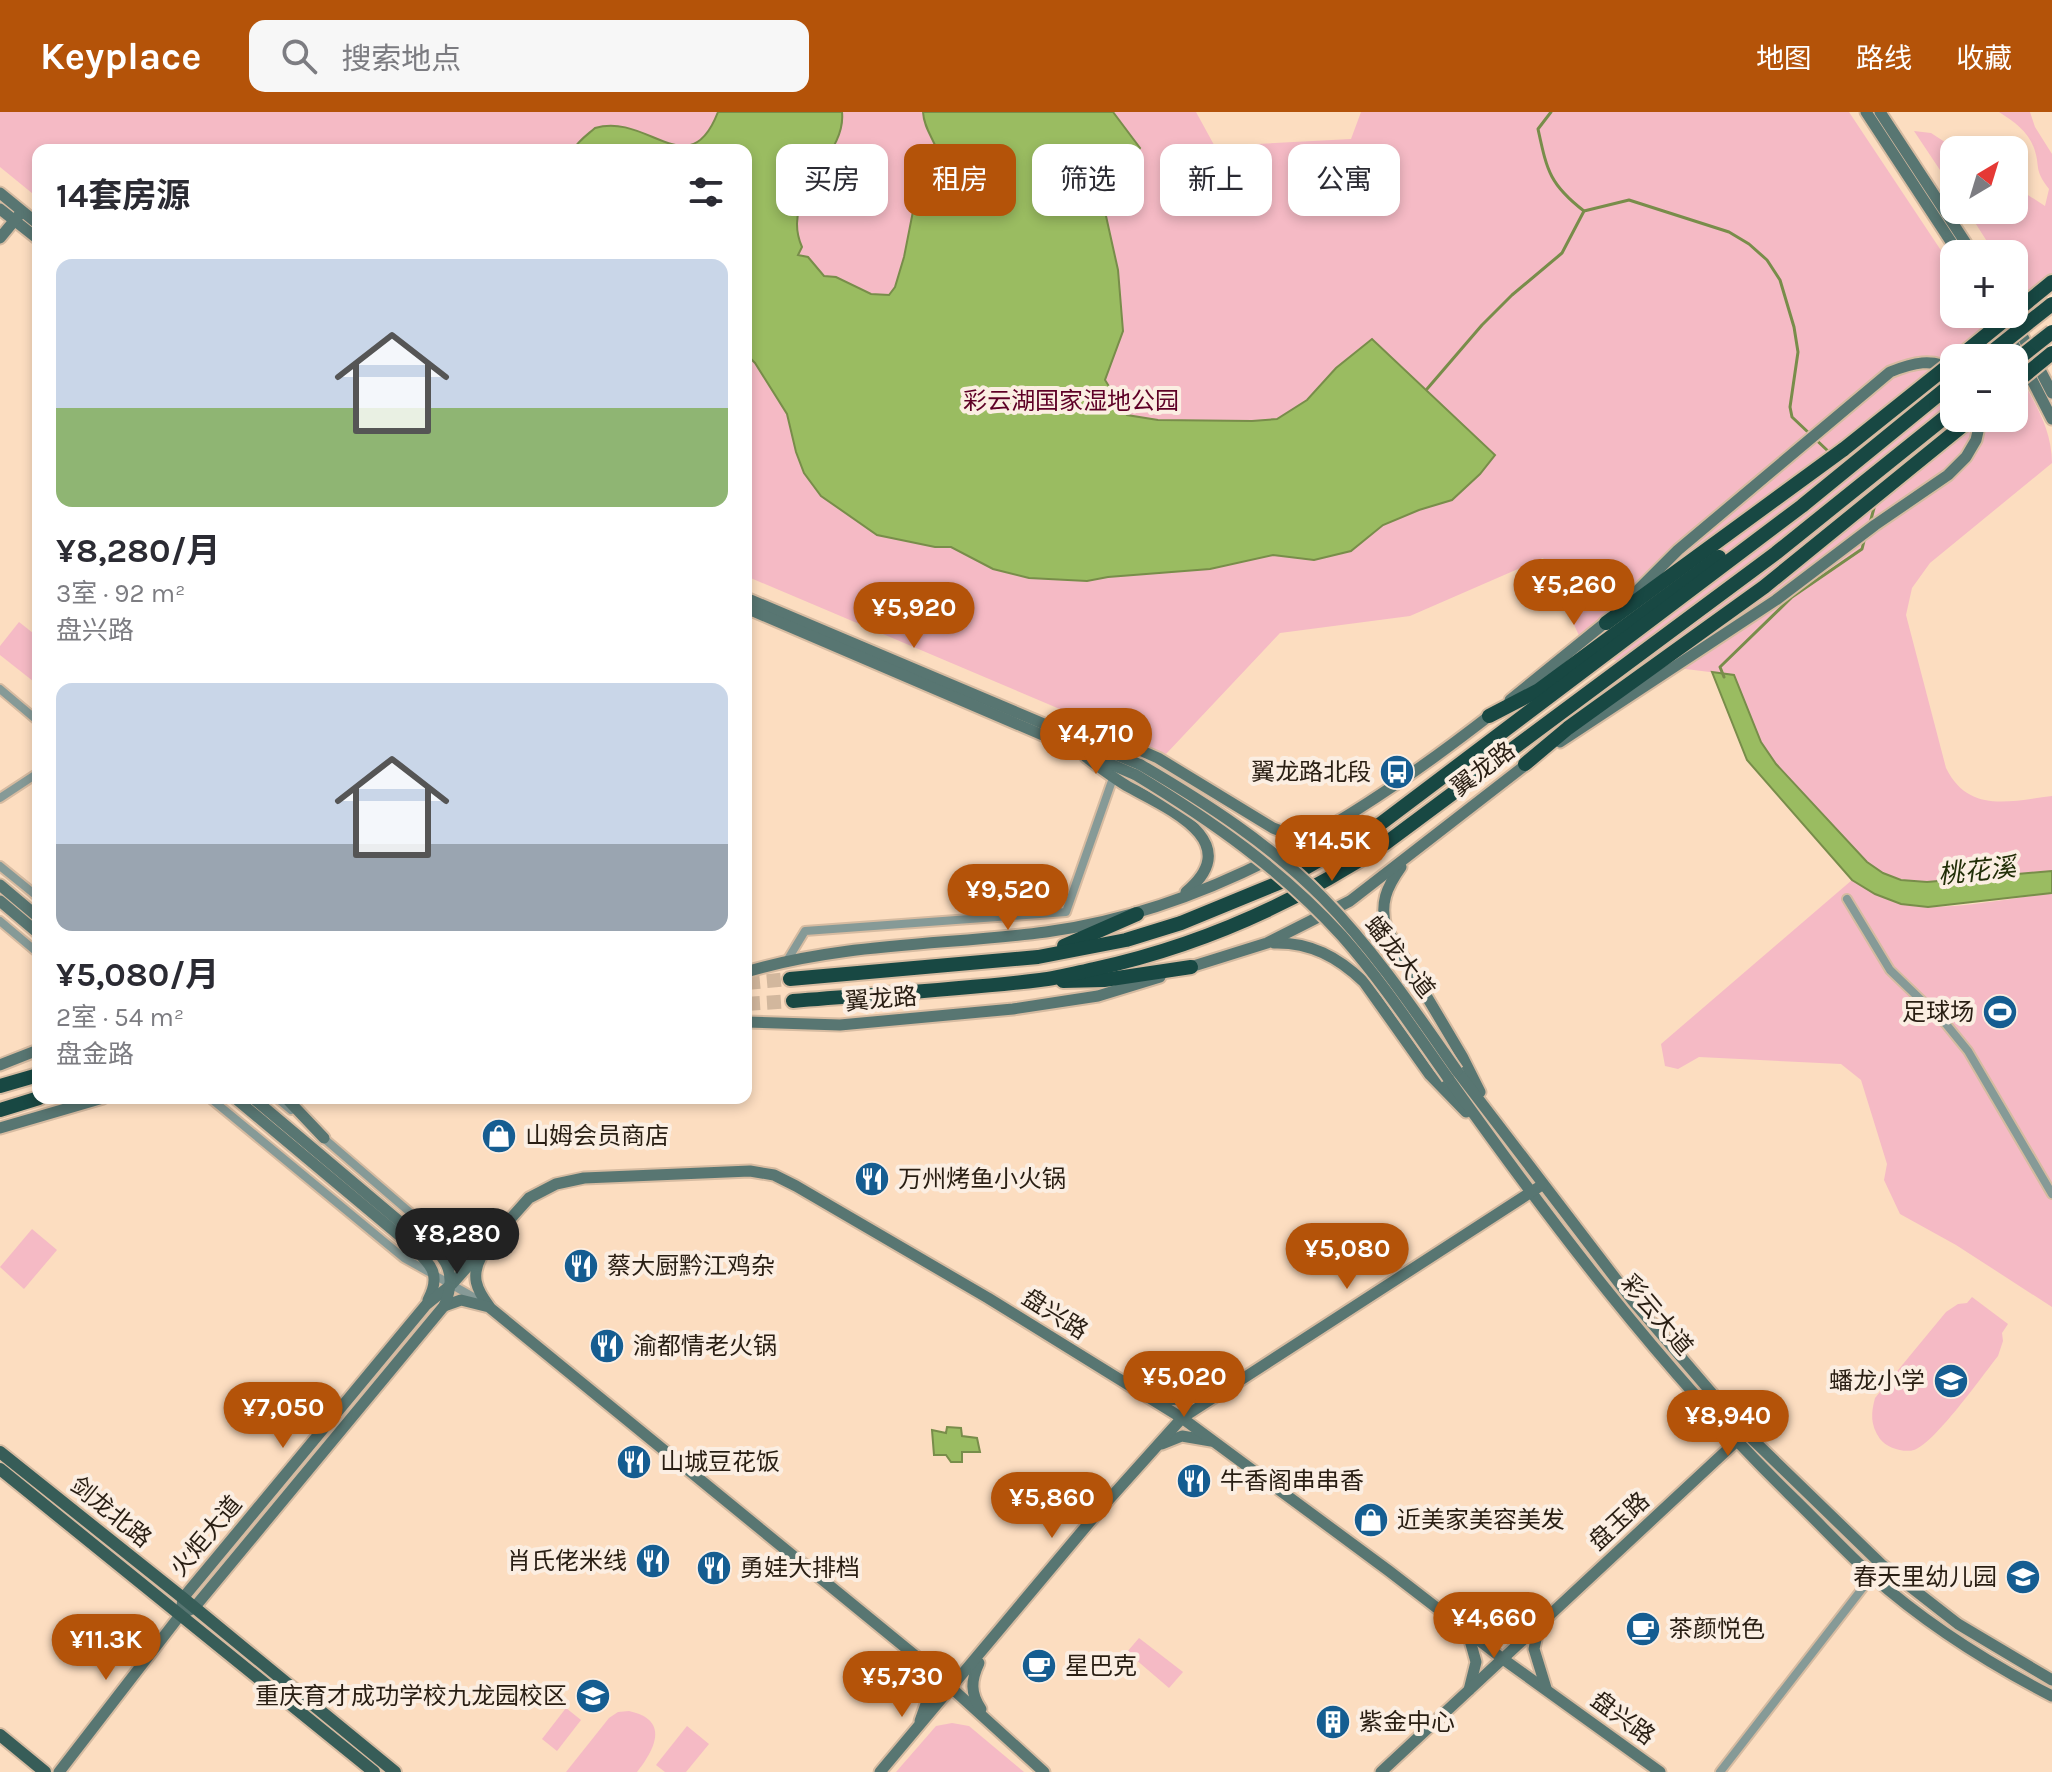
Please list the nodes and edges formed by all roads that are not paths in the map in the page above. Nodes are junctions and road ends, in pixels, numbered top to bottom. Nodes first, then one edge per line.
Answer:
1 (1866, 112) edge
2 (1880, 112) edge
3 (0, 193) edge
4 (9, 212) edge
5 (32, 222) edge
6 (32, 233) edge
7 (0, 238) edge
8 (1950, 240) edge
9 (1964, 240) edge
10 (2052, 282) edge
11 (2028, 301) edge
12 (2052, 304) edge
13 (1995, 328) edge
14 (2005, 328) edge
15 (2019, 328) edge
16 (2052, 332) edge
17 (1975, 344) edge
18 (2002, 344) edge
19 (2028, 351) edge
20 (2052, 353) edge
21 (1940, 365) edge
22 (1940, 373) edge
23 (2028, 373) edge
24 (1940, 393) edge
25 (2052, 393) edge
26 (2052, 419) edge
27 (1940, 421) edge
28 (1955, 432) edge
29 (1978, 432) edge
30 (1776, 553) junction
31 (752, 601) edge
32 (752, 610) edge
33 (1606, 623) junction
34 (1636, 679) junction
35 (0, 689) edge
36 (1542, 695) junction
37 (32, 716) edge
38 (1489, 716) junction
39 (1570, 731) junction
40 (1069, 740) junction
41 (1525, 764) joint
42 (32, 777) edge
43 (1113, 778) junction
44 (0, 798) edge
45 (1323, 833) junction
46 (1413, 850) junction
47 (0, 866) edge
48 (0, 885) edge
49 (32, 892) edge
50 (1847, 899) dead end
51 (0, 901) edge
52 (1173, 903) junction
53 (32, 912) edge
54 (1137, 914) junction
55 (0, 921) edge
56 (32, 928) edge
57 (1267, 943) junction
58 (32, 948) edge
59 (1038, 957) junction
60 (788, 959) junction
61 (1191, 967) junction
62 (752, 970) edge
63 (790, 979) tunnel mouth
64 (1043, 980) junction
65 (793, 1001) tunnel mouth
66 (752, 1022) edge
67 (32, 1052) edge
68 (0, 1065) edge
69 (1452, 1074) junction
70 (32, 1077) edge
71 (0, 1086) edge
72 (32, 1100) edge
73 (80, 1104) edge
74 (217, 1104) edge
75 (243, 1104) edge
76 (260, 1104) edge
77 (284, 1104) edge
78 (292, 1104) edge
79 (0, 1110) edge
80 (1490, 1114) junction
81 (0, 1128) edge
82 (1486, 1131) junction
83 (324, 1138) junction
84 (1542, 1185) junction
85 (1531, 1193) junction
86 (2052, 1194) edge
87 (409, 1236) junction
88 (489, 1242) junction
89 (439, 1251) junction
90 (435, 1275) junction
91 (452, 1284) junction
92 (426, 1305) junction
93 (444, 1306) junction
94 (489, 1307) junction
95 (1225, 1389) junction
96 (1153, 1400) junction
97 (1182, 1418) junction
98 (1741, 1437) junction
99 (1216, 1442) junction
100 (1158, 1445) junction
101 (0, 1452) edge
102 (0, 1469) edge
103 (1872, 1576) junction
104 (183, 1598) junction
105 (194, 1608) junction
106 (181, 1614) junction
107 (1539, 1625) junction
108 (1467, 1632) junction
109 (985, 1647) junction
110 (1503, 1659) junction
111 (923, 1662) junction
112 (2052, 1680) edge
113 (951, 1688) junction
114 (1546, 1688) junction
115 (1469, 1690) junction
116 (2052, 1696) edge
117 (992, 1725) junction
118 (917, 1728) junction
119 (0, 1735) edge
120 (45, 1772) edge
121 (59, 1772) edge
122 (374, 1772) edge
123 (395, 1772) edge
124 (880, 1772) edge
125 (1044, 1772) edge
126 (1381, 1772) edge
127 (1660, 1772) edge
128 (1720, 1772) edge

1 - 8 main road
2 - 9 main road
3 - 4 main road
4 - 5 main road
4 - 6 main road
4 - 7 main road
10 - 11 highway
12 - 18 highway, bridge
13 - 17 highway, bridge
14 - 26 main road
15 - 25 main road
16 - 19 highway, bridge
20 - 23 highway, bridge
21 - 33 main road, 翼龙路
22 - 33 highway, bridge
24 - 36 highway, 翼龙路
27 - 30 highway, 翼龙路
28 - 34 highway
29 - 39 main road
30 - 34 highway
30 - 64 highway, 翼龙路
31 - 40 main road, 蟠龙大道
32 - 40 main road, 蟠龙大道
33 - 38 main road, 翼龙路
34 - 39 highway
35 - 37 street
36 - 38 highway
36 - 59 highway, 翼龙路
38 - 45 main road, 翼龙路
39 - 41 highway
40 - 43 main road
40 - 45 main road
40 - 69 main road, 蟠龙大道, bridge
41 - 46 main road, 翼龙路
42 - 44 street
43 - 52 main road
43 - 60 street
45 - 52 main road, 翼龙路
46 - 57 main road, 翼龙路
46 - 80 main road
47 - 49 street
48 - 53 main road
50 - 86 street
51 - 56 main road
52 - 54 main road, 翼龙路
54 - 59 highway
54 - 60 main road, 翼龙路
55 - 58 street
57 - 61 main road, 翼龙路
57 - 82 main road
59 - 63 highway, 翼龙路
60 - 62 main road, 翼龙路
61 - 64 highway
61 - 66 main road, 翼龙路
64 - 65 highway, 翼龙路
67 - 68 main road
69 - 80 main road, 彩云大道
69 - 82 main road, 彩云大道
70 - 71 highway
72 - 79 highway
73 - 81 main road
74 - 90 street
75 - 87 main road
76 - 87 main road
77 - 83 street
78 - 83 main road
80 - 84 main road, 彩云大道
82 - 85 main road, 彩云大道
83 - 89 street
84 - 85 main road
84 - 98 main road, 彩云大道
85 - 95 main road
85 - 98 main road, 彩云大道
87 - 89 main road
87 - 90 main road
88 - 89 main road
88 - 91 main road, 盘兴路
88 - 94 main road
88 - 96 main road, 盘兴路
89 - 91 main road
90 - 91 street
90 - 92 main road
91 - 92 main road, 盘兴路
91 - 93 main road, 火炬大道
91 - 94 street
92 - 104 main road, 火炬大道
93 - 94 main road
93 - 105 main road, 火炬大道
94 - 111 main road
95 - 96 main road
95 - 97 main road
96 - 97 main road, 盘兴路
97 - 99 main road, 盘兴路
97 - 100 main road
98 - 103 main road, 彩云大道
98 - 107 main road, 盘玉路
98 - 112 main road, 彩云大道
99 - 100 main road
99 - 108 main road, 盘兴路
100 - 109 main road
101 - 104 main road, 剑龙北路
102 - 106 main road, 剑龙北路
103 - 116 main road, 彩云大道
103 - 128 street
104 - 105 main road, 剑龙北路
104 - 106 main road, 火炬大道
105 - 106 main road, 火炬大道
105 - 123 main road, 火炬大道
106 - 121 main road
106 - 122 main road, 火炬大道
107 - 110 main road, 盘玉路
107 - 114 main road
108 - 110 main road, 盘兴路
108 - 115 main road
109 - 113 main road
109 - 117 main road
110 - 114 main road, 盘兴路
110 - 115 main road, 盘玉路
111 - 113 main road
111 - 118 main road
113 - 117 main road
113 - 118 main road
114 - 127 main road, 盘兴路
115 - 126 main road, 盘玉路
117 - 125 main road
118 - 124 main road
119 - 120 main road

